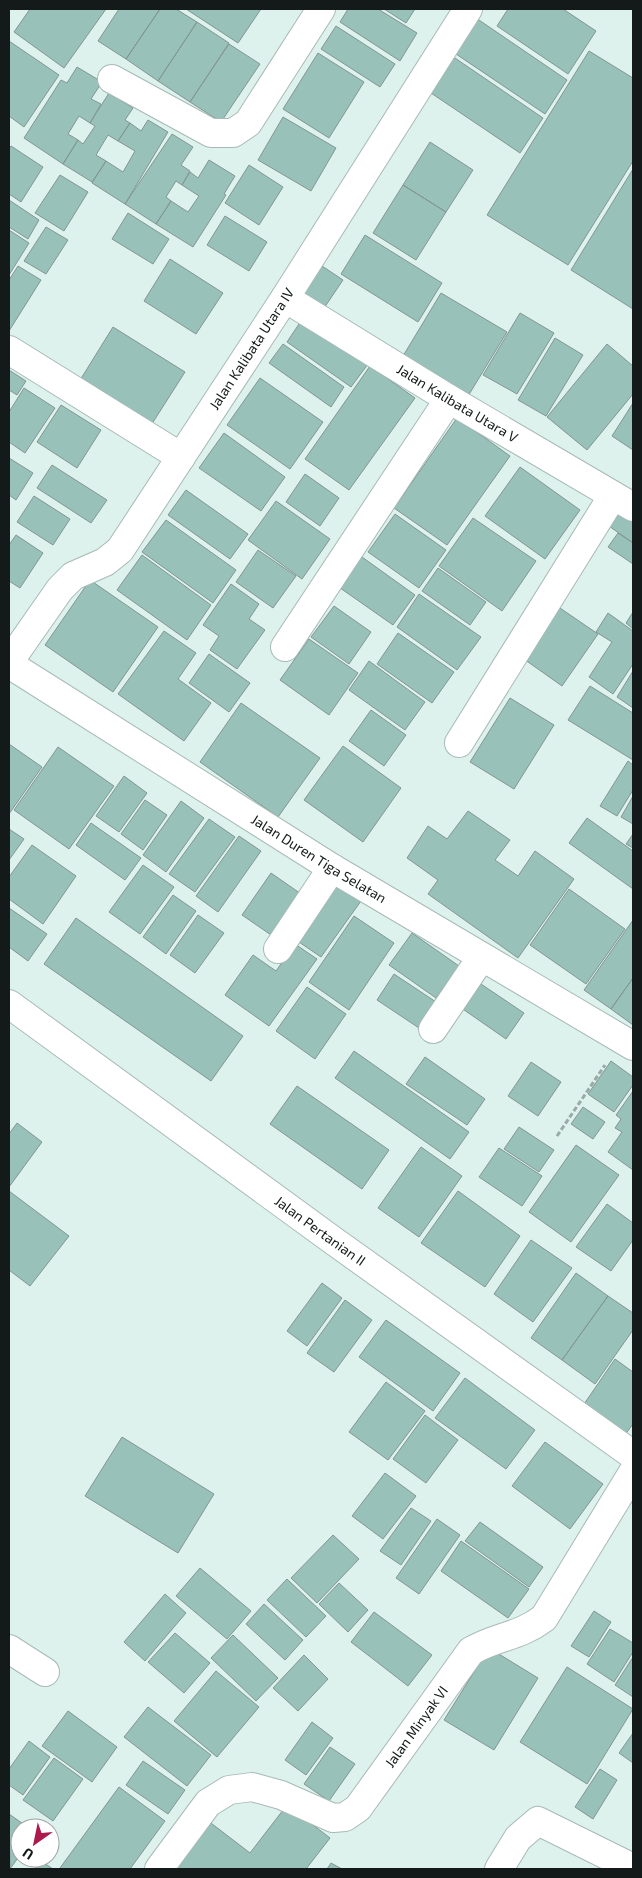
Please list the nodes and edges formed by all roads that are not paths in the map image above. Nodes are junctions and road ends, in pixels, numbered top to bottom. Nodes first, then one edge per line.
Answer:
1 (321, 9) edge
2 (468, 9) edge
3 (112, 79) dead end
4 (285, 298) junction
5 (9, 350) edge
6 (448, 399) junction
7 (181, 457) junction
8 (623, 502) edge
9 (285, 647) dead end
10 (9, 663) edge
11 (458, 743) dead end
12 (332, 868) junction
13 (278, 950) dead end
14 (481, 958) junction
15 (9, 1004) edge
16 (433, 1029) dead end
17 (628, 1043) edge
18 (633, 1455) edge
19 (633, 1472) edge
20 (9, 1649) edge
21 (46, 1672) dead end
22 (619, 1866) edge
23 (159, 1869) edge
24 (499, 1869) edge

1 - 3 street
2 - 4 street, Jalan Kalibata Utara IV
4 - 6 street, Jalan Kalibata Utara V
4 - 7 street, Jalan Kalibata Utara IV
5 - 7 street
6 - 8 street, Jalan Kalibata Utara V
6 - 9 street
7 - 10 street, Jalan Kalibata Utara IV
8 - 11 street
10 - 12 street, Jalan Duren Tiga Selatan
12 - 13 street
12 - 14 street, Jalan Duren Tiga Selatan
14 - 16 street
14 - 17 street, Jalan Duren Tiga Selatan
15 - 18 street, Jalan Pertanian II
19 - 23 street, Jalan Minyak VI
20 - 21 street
22 - 24 street

